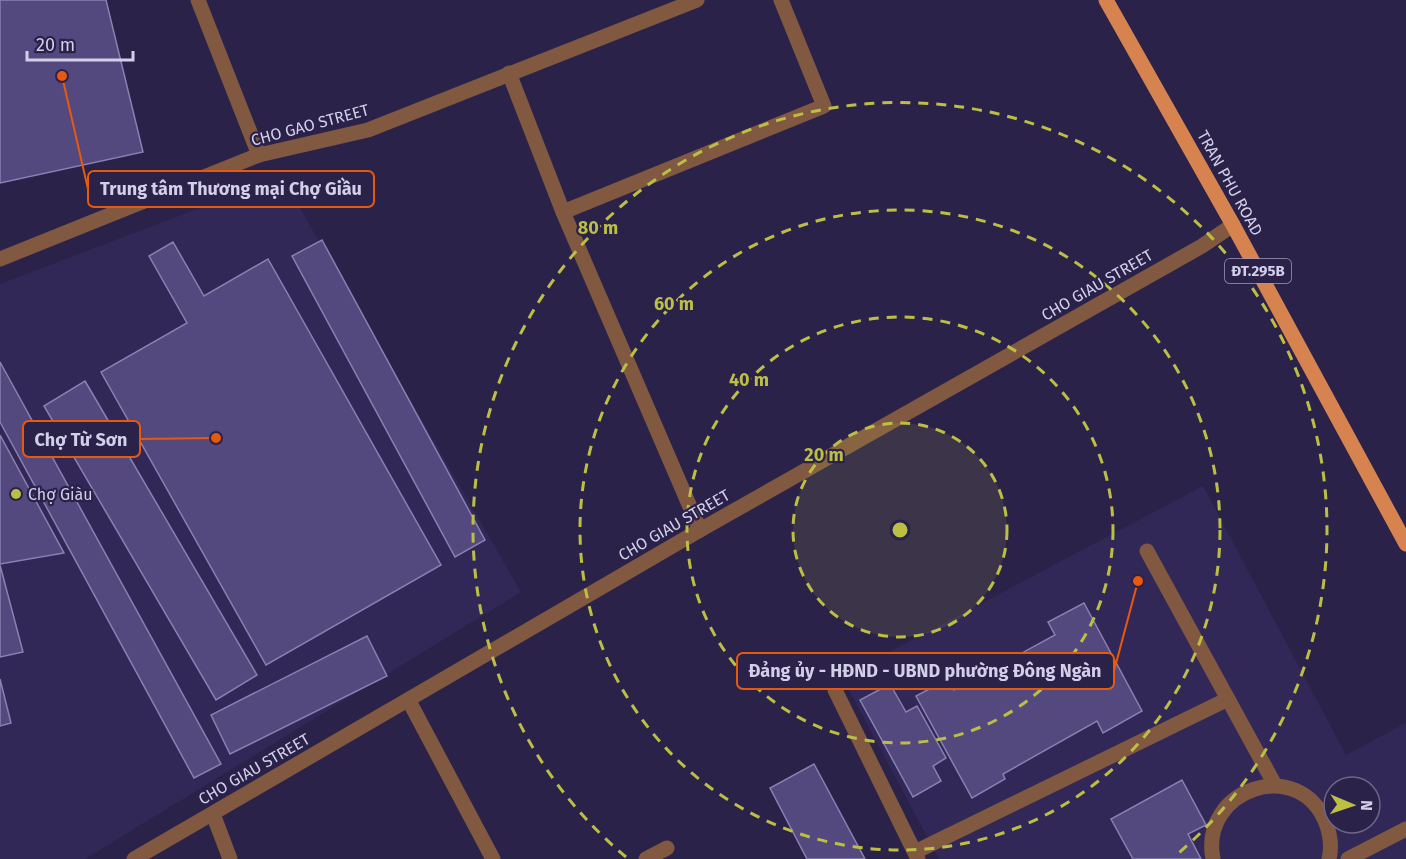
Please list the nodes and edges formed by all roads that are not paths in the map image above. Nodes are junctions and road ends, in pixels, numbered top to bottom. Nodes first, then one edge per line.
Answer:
1 (198, 0) edge
2 (697, 0) edge
3 (781, 0) edge
4 (1106, 0) edge
5 (678, 3) edge
6 (509, 73) junction
7 (259, 155) junction
8 (563, 212) junction
9 (1233, 225) junction
10 (0, 259) edge
11 (700, 530) junction
12 (1406, 544) edge
13 (1147, 551) dead end
14 (835, 690) dead end
15 (1228, 699) junction
16 (409, 701) junction
17 (1275, 785) junction
18 (213, 814) junction
19 (1406, 829) edge
20 (667, 848) dead end
21 (916, 856) edge
22 (134, 859) edge
23 (230, 859) edge
24 (493, 859) edge
25 (646, 859) edge
26 (1213, 859) edge
27 (1329, 859) edge
28 (1348, 859) edge

1 - 7 street
2 - 5 street, CHO GAO STREET
3 - 8 street
4 - 9 main road, TRAN PHU ROAD / ĐT.295B
5 - 6 street, CHO GAO STREET
6 - 7 street, CHO GAO STREET
6 - 8 street
7 - 10 street, CHO GAO STREET
8 - 11 street
9 - 11 street, CHO GIAU STREET
9 - 12 main road, TRAN PHU ROAD / ĐT.295B
11 - 16 street, CHO GIAU STREET
13 - 15 street
14 - 21 street
15 - 17 street
15 - 21 street
16 - 18 street, CHO GIAU STREET
16 - 24 street
17 - 26 street
17 - 27 street
18 - 22 street, CHO GIAU STREET
18 - 23 street
19 - 28 street
20 - 25 street

